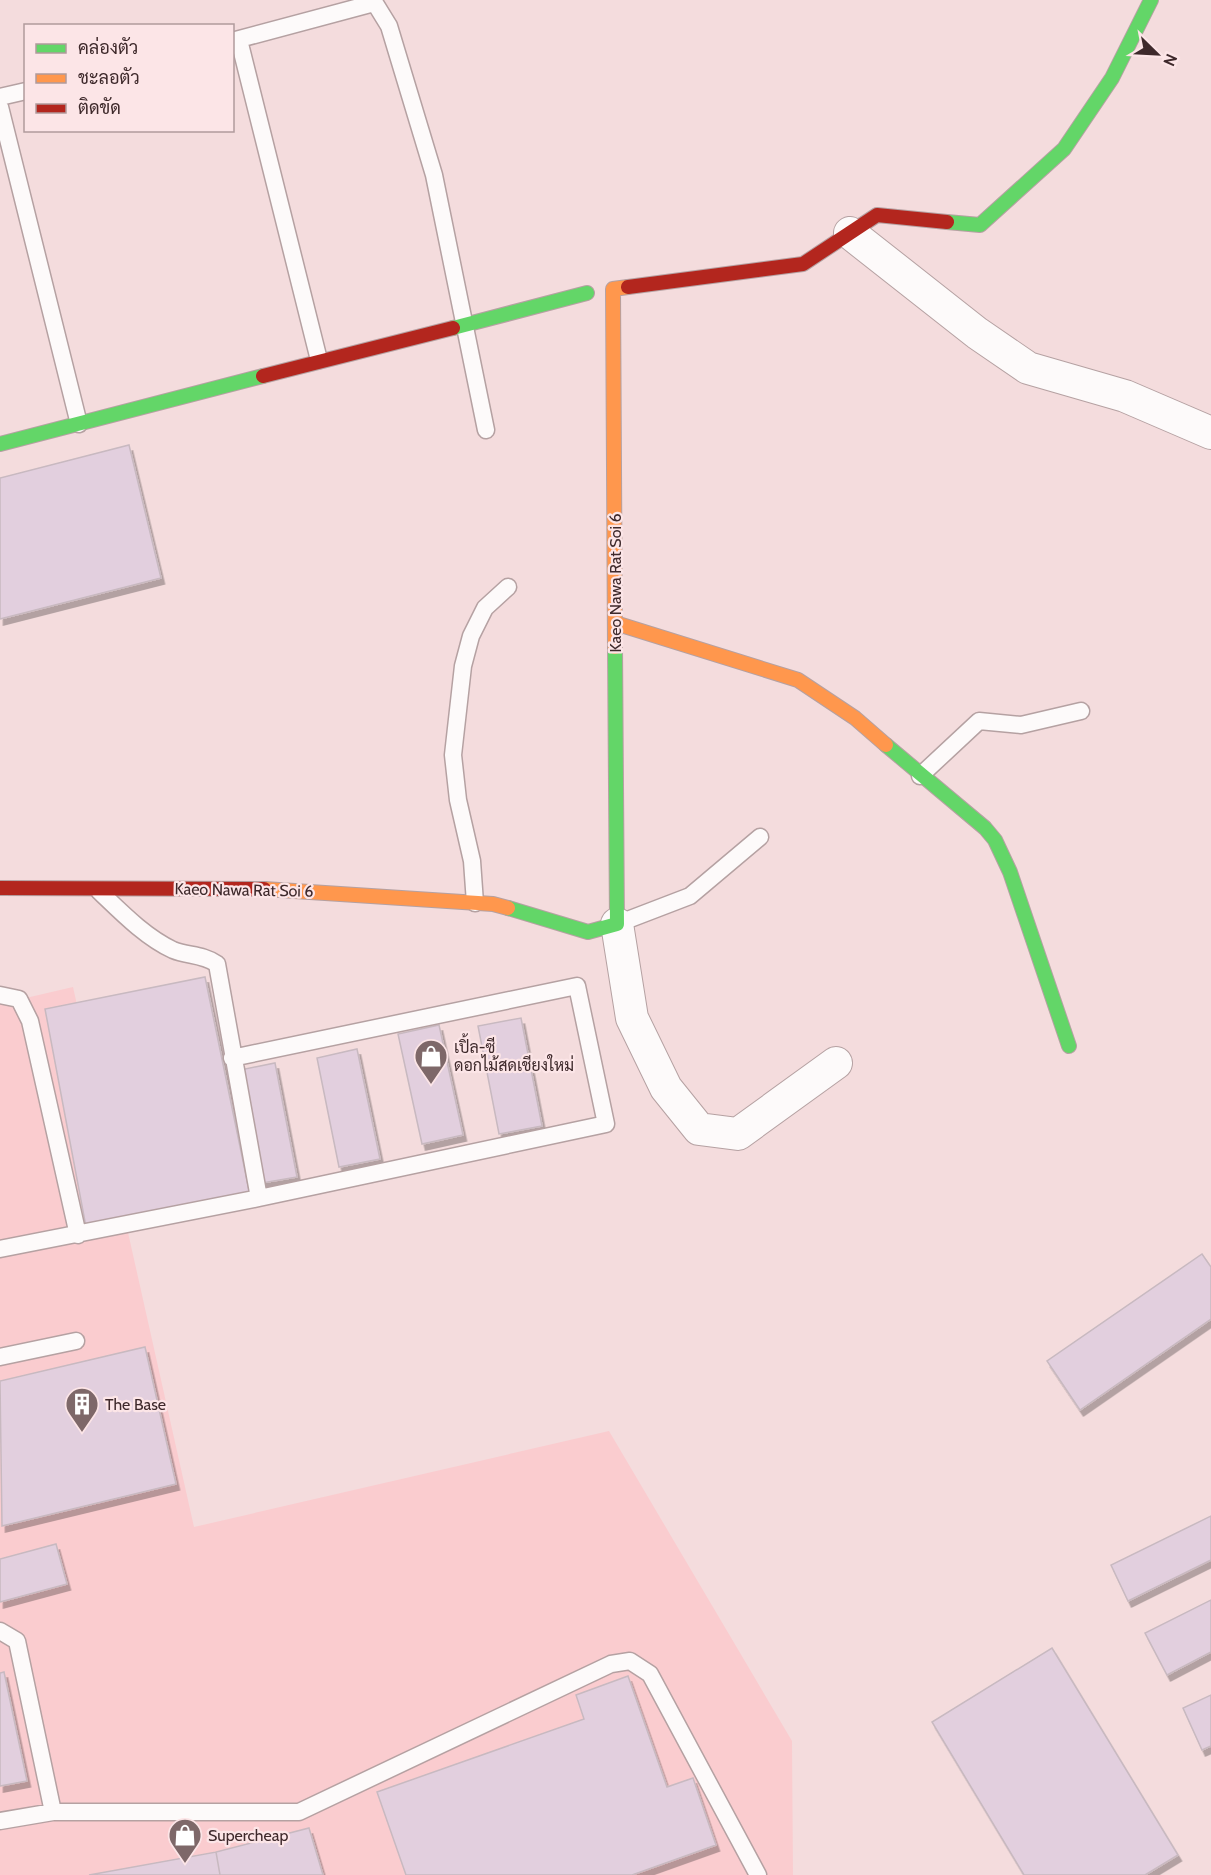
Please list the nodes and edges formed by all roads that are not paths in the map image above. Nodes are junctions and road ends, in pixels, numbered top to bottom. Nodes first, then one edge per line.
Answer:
1 (1151, 0) edge
2 (374, 2) edge
3 (236, 40) edge
4 (24, 91) edge
5 (0, 97) edge
6 (0, 107) edge
7 (850, 233) junction
8 (587, 293) dead end
9 (463, 322) junction
10 (319, 360) junction
11 (79, 423) junction
12 (486, 430) dead end
13 (1211, 433) edge
14 (0, 444) edge
15 (508, 587) dead end
16 (615, 623) junction
17 (1081, 711) dead end
18 (920, 776) junction
19 (760, 837) dead end
20 (0, 888) edge
21 (95, 888) junction
22 (475, 903) junction
23 (617, 924) junction
24 (0, 995) edge
25 (1069, 1046) dead end
26 (232, 1058) junction
27 (836, 1064) dead end
28 (259, 1198) junction
29 (78, 1235) junction
30 (0, 1249) edge
31 (76, 1341) dead end
32 (0, 1357) edge
33 (0, 1631) edge
34 (53, 1812) junction
35 (0, 1821) edge
36 (758, 1875) edge

1 - 7 street, Kaeo Nawa Rat Soi 6
2 - 3 lane
2 - 9 lane
3 - 10 lane
4 - 5 lane
6 - 11 lane
7 - 13 street
7 - 16 street, Kaeo Nawa Rat Soi 6
8 - 9 street
9 - 10 street
9 - 12 lane
10 - 11 street
11 - 14 street
15 - 22 lane
16 - 18 street
16 - 23 street, Kaeo Nawa Rat Soi 6
17 - 18 lane
18 - 25 street
19 - 23 lane
20 - 21 street, Kaeo Nawa Rat Soi 6
21 - 22 street, Kaeo Nawa Rat Soi 6
21 - 26 lane
22 - 23 street, Kaeo Nawa Rat Soi 6
23 - 27 street
24 - 29 lane
26 - 28 lane
26 - 28 lane
28 - 29 lane
29 - 30 lane
31 - 32 lane
33 - 34 lane
34 - 35 lane
34 - 36 lane

